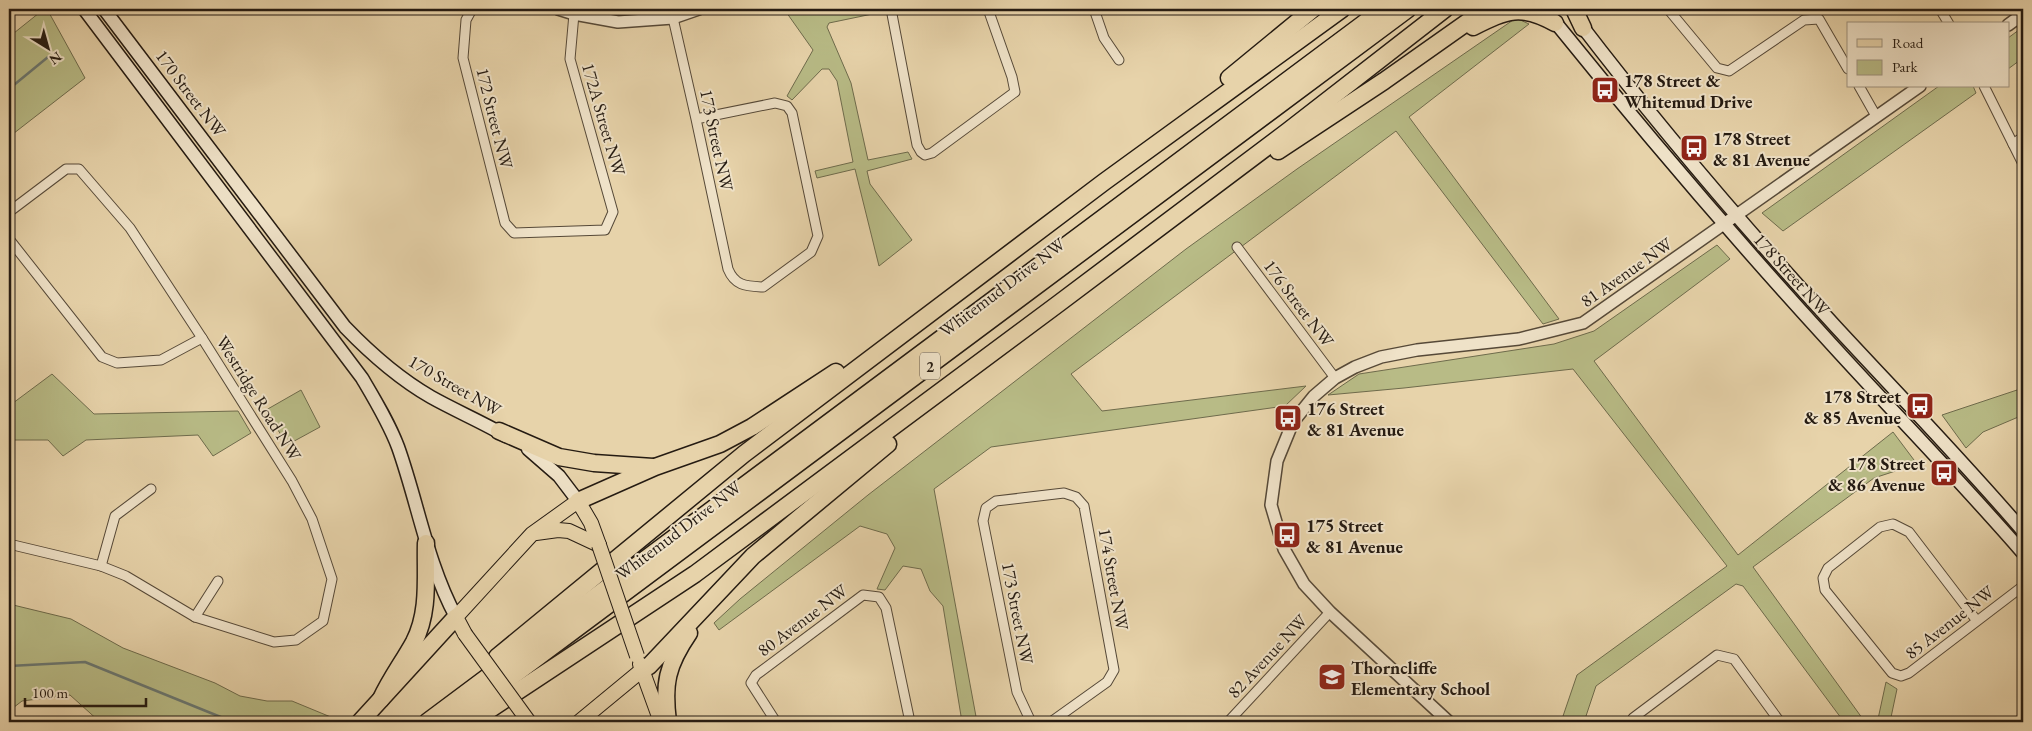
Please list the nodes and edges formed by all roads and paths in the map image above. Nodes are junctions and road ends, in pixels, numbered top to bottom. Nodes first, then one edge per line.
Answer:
1 (84, 9) edge
2 (104, 9) edge
3 (472, 9) edge
4 (558, 9) edge
5 (698, 9) edge
6 (891, 9) edge
7 (988, 9) edge
8 (1094, 9) edge
9 (1313, 9) edge
10 (1342, 9) edge
11 (1383, 9) edge
12 (1408, 9) edge
13 (1445, 9) edge
14 (1486, 9) edge
15 (1544, 9) edge
16 (1569, 9) edge
17 (1574, 9) edge
18 (1668, 9) edge
19 (1940, 9) edge
20 (574, 14) junction
21 (2023, 14) edge
22 (672, 18) junction
23 (1948, 22) edge
24 (1556, 23) junction
25 (2010, 24) edge
26 (1583, 28) junction
27 (1422, 54) junction
28 (1119, 60) dead end
29 (1847, 66) edge
30 (1860, 88) edge
31 (1917, 88) edge
32 (1985, 88) edge
33 (1876, 116) junction
34 (696, 119) junction
35 (2023, 137) edge
36 (2013, 144) junction
37 (2023, 164) edge
38 (1104, 182) junction
39 (9, 212) edge
40 (1736, 216) junction
41 (1724, 224) junction
42 (605, 230) joint
43 (9, 239) edge
44 (1237, 247) dead end
45 (1122, 255) junction
46 (933, 310) junction
47 (202, 338) junction
48 (1335, 378) junction
49 (953, 383) junction
50 (499, 431) junction
51 (655, 467) junction
52 (151, 489) dead end
53 (578, 501) junction
54 (986, 508) joint
55 (2023, 531) edge
56 (532, 534) junction
57 (426, 543) junction
58 (9, 544) edge
59 (600, 545) junction
60 (2023, 553) edge
61 (102, 566) junction
62 (218, 581) dead end
63 (2023, 586) edge
64 (713, 599) junction
65 (1330, 612) junction
66 (456, 617) junction
67 (195, 618) junction
68 (1977, 621) junction
69 (639, 663) junction
70 (381, 699) junction
71 (2023, 718) edge
72 (1632, 720) edge
73 (360, 722) edge
74 (426, 722) edge
75 (451, 722) edge
76 (471, 722) edge
77 (529, 722) edge
78 (579, 722) edge
79 (661, 722) edge
80 (668, 722) edge
81 (776, 722) edge
82 (910, 722) edge
83 (1031, 722) edge
84 (1051, 722) edge
85 (1228, 722) edge
86 (1449, 722) edge
87 (1780, 722) edge
88 (2017, 722) edge

1 - 57 main road, 170 Street NW
2 - 50 main road, 170 Street NW
3 - 42 street, 172 Street NW
4 - 20 street
5 - 22 street
6 - 7 street
8 - 28 street
9 - 38 highway
10 - 38 highway
11 - 74 highway, Whitemud Drive NW / 2
12 - 75 highway, Whitemud Drive NW / 2
13 - 45 highway
14 - 27 highway
15 - 24 main road, 178 Street NW
16 - 26 main road, 178 Street NW
17 - 26 highway
18 - 29 street
19 - 23 street
20 - 22 street
20 - 42 street, 172A Street NW
21 - 25 street
22 - 34 street, 173 Street NW
24 - 27 highway
24 - 41 main road, 178 Street NW
26 - 40 main road, 178 Street NW
27 - 45 highway
30 - 33 street
31 - 33 street, 81 Avenue NW
32 - 36 street
33 - 40 street, 81 Avenue NW
34 - 34 street, 173 Street NW
35 - 36 street
36 - 37 street
38 - 46 highway
39 - 47 street, Westridge Road NW
40 - 41 street, 81 Avenue NW
40 - 55 main road, 178 Street NW
41 - 48 street, 81 Avenue NW
41 - 60 main road, 178 Street NW
43 - 47 street
44 - 48 street, 176 Street NW
45 - 49 highway
46 - 51 highway
46 - 74 highway
47 - 67 street, Westridge Road NW
48 - 65 street, 81 Avenue NW
49 - 64 highway
49 - 76 highway
50 - 51 highway
50 - 53 main road, 170 Street NW
51 - 53 highway
52 - 61 street
53 - 56 main road
53 - 59 main road, 170 Street NW
54 - 83 street, 173 Street NW
54 - 84 street, 174 Street NW
56 - 59 main road
56 - 66 main road
57 - 66 main road, 170 Street NW
57 - 70 highway
58 - 61 street, Westridge Road NW
59 - 69 main road, 170 Street NW, bridge
61 - 67 street, Westridge Road NW
62 - 67 street
63 - 68 street, 85 Avenue NW
64 - 69 highway
64 - 80 highway
65 - 85 street, 82 Avenue NW
65 - 86 street
66 - 70 highway
66 - 77 main road, 170 Street NW, bridge
68 - 68 street, 85 Avenue NW
69 - 78 main road
69 - 79 main road, 170 Street NW
70 - 73 highway
71 - 88 street
72 - 87 street
81 - 82 street, 80 Avenue NW

